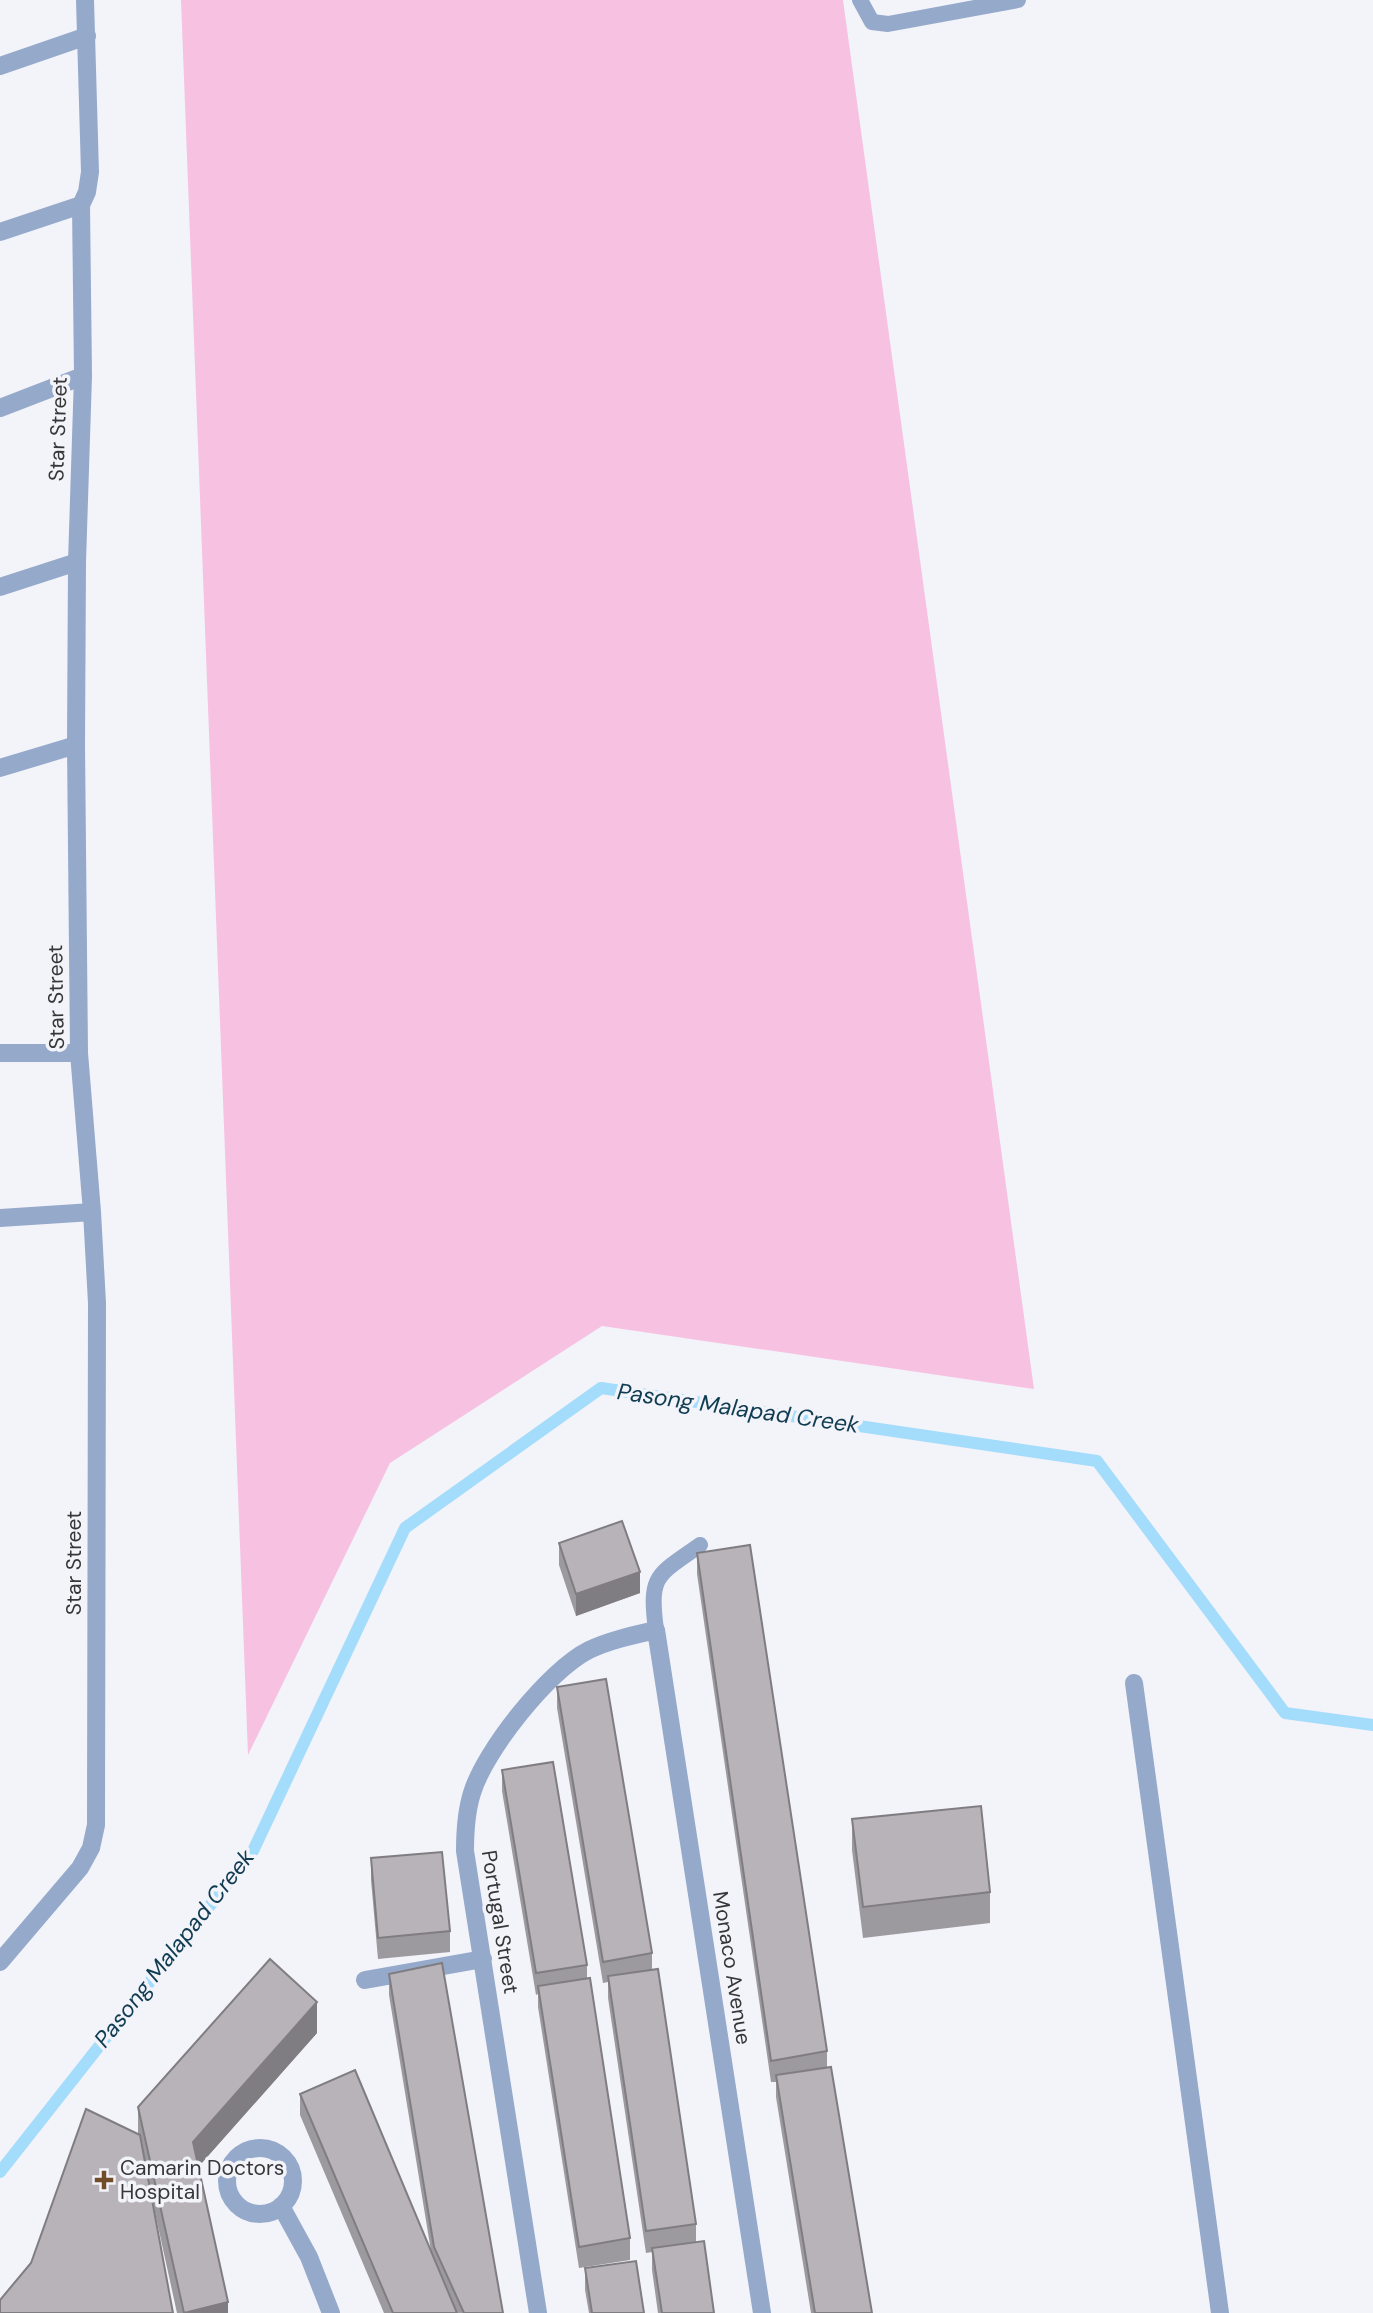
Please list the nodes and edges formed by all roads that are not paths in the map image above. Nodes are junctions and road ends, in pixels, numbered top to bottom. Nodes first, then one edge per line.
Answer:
1 (85, 0) edge
2 (860, 0) edge
3 (1018, 0) edge
4 (87, 36) junction
5 (0, 65) edge
6 (80, 205) junction
7 (0, 232) edge
8 (83, 376) junction
9 (0, 408) edge
10 (77, 562) junction
11 (0, 587) edge
12 (76, 746) junction
13 (0, 768) edge
14 (0, 1053) edge
15 (79, 1053) junction
16 (92, 1212) junction
17 (0, 1217) edge
18 (700, 1545) dead end
19 (656, 1630) junction
20 (1134, 1683) dead end
21 (482, 1958) junction
22 (0, 1962) edge
23 (365, 1980) dead end
24 (282, 2206) dead end
25 (331, 2313) edge
26 (538, 2313) edge
27 (762, 2313) edge
28 (1220, 2313) edge

1 - 4 street, Star Street
2 - 3 lane
4 - 5 street
4 - 6 street, Star Street
6 - 7 street
6 - 8 street, Star Street
8 - 9 street
8 - 10 street, Star Street
10 - 11 street
10 - 12 street, Star Street
12 - 13 street
12 - 15 street, Star Street
14 - 15 street
15 - 16 street, Star Street
16 - 17 street
16 - 22 street, Star Street
18 - 19 lane
19 - 21 street, Portugal Street
19 - 27 street, Monaco Avenue
20 - 28 street
21 - 23 street
21 - 26 street, Portugal Street
24 - 25 street

